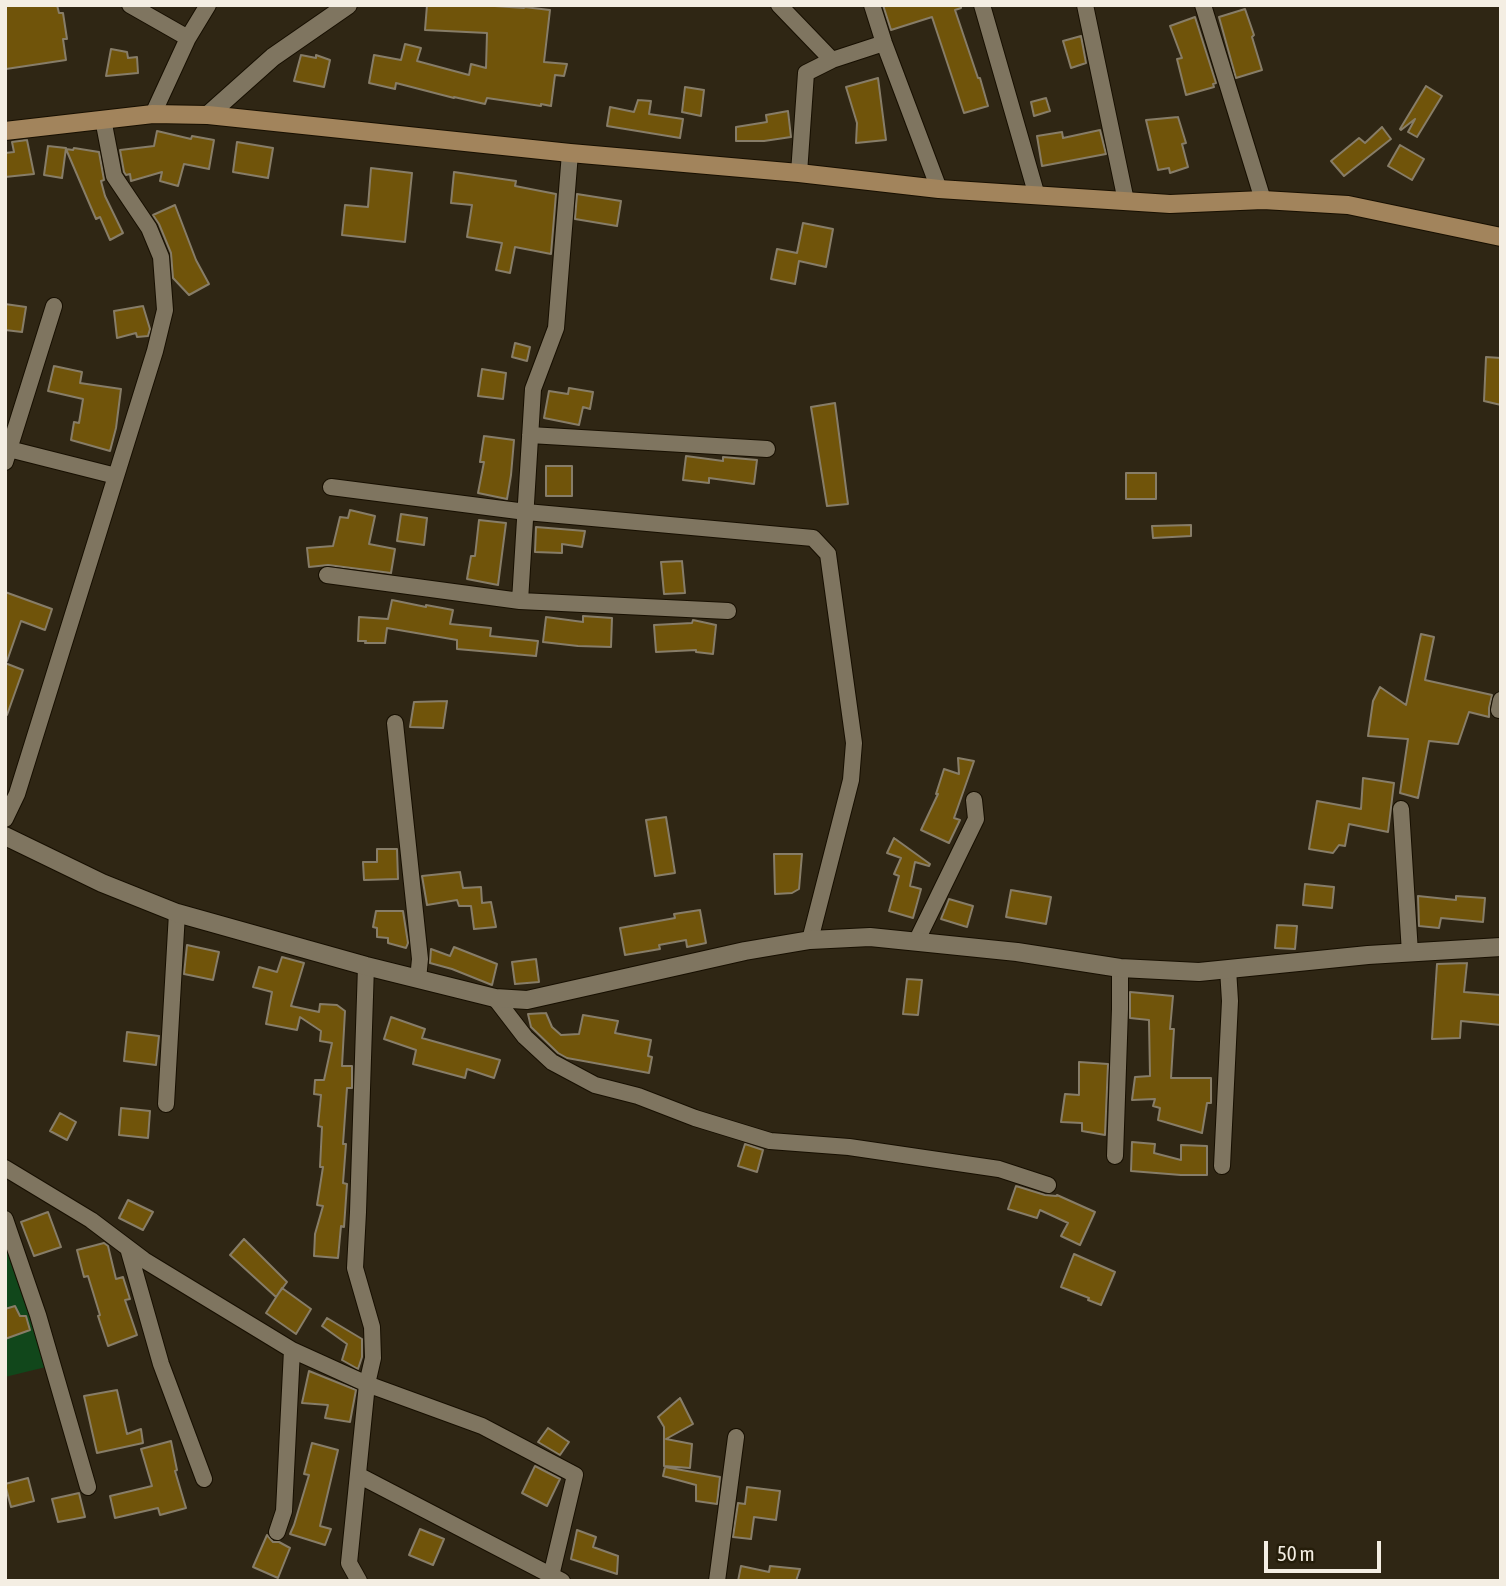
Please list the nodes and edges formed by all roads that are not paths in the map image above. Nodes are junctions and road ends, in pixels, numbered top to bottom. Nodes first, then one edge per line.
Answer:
1 (130, 5) edge
2 (208, 5) edge
3 (348, 5) edge
4 (779, 5) edge
5 (872, 5) edge
6 (982, 5) edge
7 (1085, 5) edge
8 (1203, 5) edge
9 (188, 38) junction
10 (884, 43) junction
11 (832, 60) junction
12 (153, 114) junction
13 (208, 115) junction
14 (103, 120) junction
15 (5, 131) edge
16 (570, 153) junction
17 (799, 173) junction
18 (939, 189) junction
19 (1037, 196) junction
20 (1263, 200) junction
21 (1126, 201) junction
22 (1501, 237) edge
23 (54, 306) dead end
24 (530, 435) junction
25 (767, 449) dead end
26 (7, 456) edge
27 (116, 476) junction
28 (331, 487) dead end
29 (526, 512) junction
30 (327, 575) dead end
31 (520, 601) junction
32 (728, 611) dead end
33 (1501, 700) edge
34 (1501, 710) edge
35 (395, 723) dead end
36 (974, 800) dead end
37 (1401, 808) dead end
38 (5, 819) edge
39 (5, 836) edge
40 (177, 913) junction
41 (810, 940) junction
42 (916, 942) junction
43 (1501, 947) edge
44 (1410, 953) junction
45 (366, 966) junction
46 (1119, 968) junction
47 (1227, 970) junction
48 (418, 979) junction
49 (495, 998) junction
50 (166, 1104) dead end
51 (1115, 1156) dead end
52 (1222, 1166) dead end
53 (5, 1168) edge
54 (1048, 1185) dead end
55 (5, 1219) edge
56 (128, 1248) junction
57 (292, 1350) junction
58 (367, 1384) junction
59 (736, 1437) dead end
60 (358, 1475) junction
61 (204, 1479) dead end
62 (88, 1487) dead end
63 (277, 1532) dead end
64 (557, 1578) edge
65 (359, 1581) edge
66 (718, 1581) edge

1 - 9 street
2 - 9 street
3 - 13 street
4 - 11 street
5 - 10 street
6 - 19 street
7 - 21 street
8 - 20 street
9 - 12 street
10 - 11 street
10 - 18 street
11 - 17 street
12 - 13 main road
12 - 14 main road
13 - 16 main road
14 - 15 main road
14 - 27 street
16 - 17 main road
16 - 24 street
17 - 18 main road
18 - 19 main road
19 - 21 main road
20 - 21 main road
20 - 22 main road
23 - 26 street
24 - 25 street
24 - 29 street
26 - 27 street
27 - 38 street
28 - 29 street
29 - 31 street
29 - 41 street
30 - 31 street
31 - 32 street
33 - 34 street
35 - 48 street
36 - 42 street
37 - 44 street
39 - 40 street
40 - 45 street
40 - 50 street
41 - 42 street
41 - 49 street
42 - 46 street
43 - 44 street
44 - 47 street
45 - 48 street
45 - 58 street
46 - 47 street
46 - 51 street
47 - 52 street
48 - 49 street
49 - 54 street
53 - 56 street
55 - 62 street
56 - 57 street
56 - 61 street
57 - 58 street
57 - 63 street
58 - 60 street
58 - 64 street
59 - 66 street
60 - 64 street
60 - 65 street

